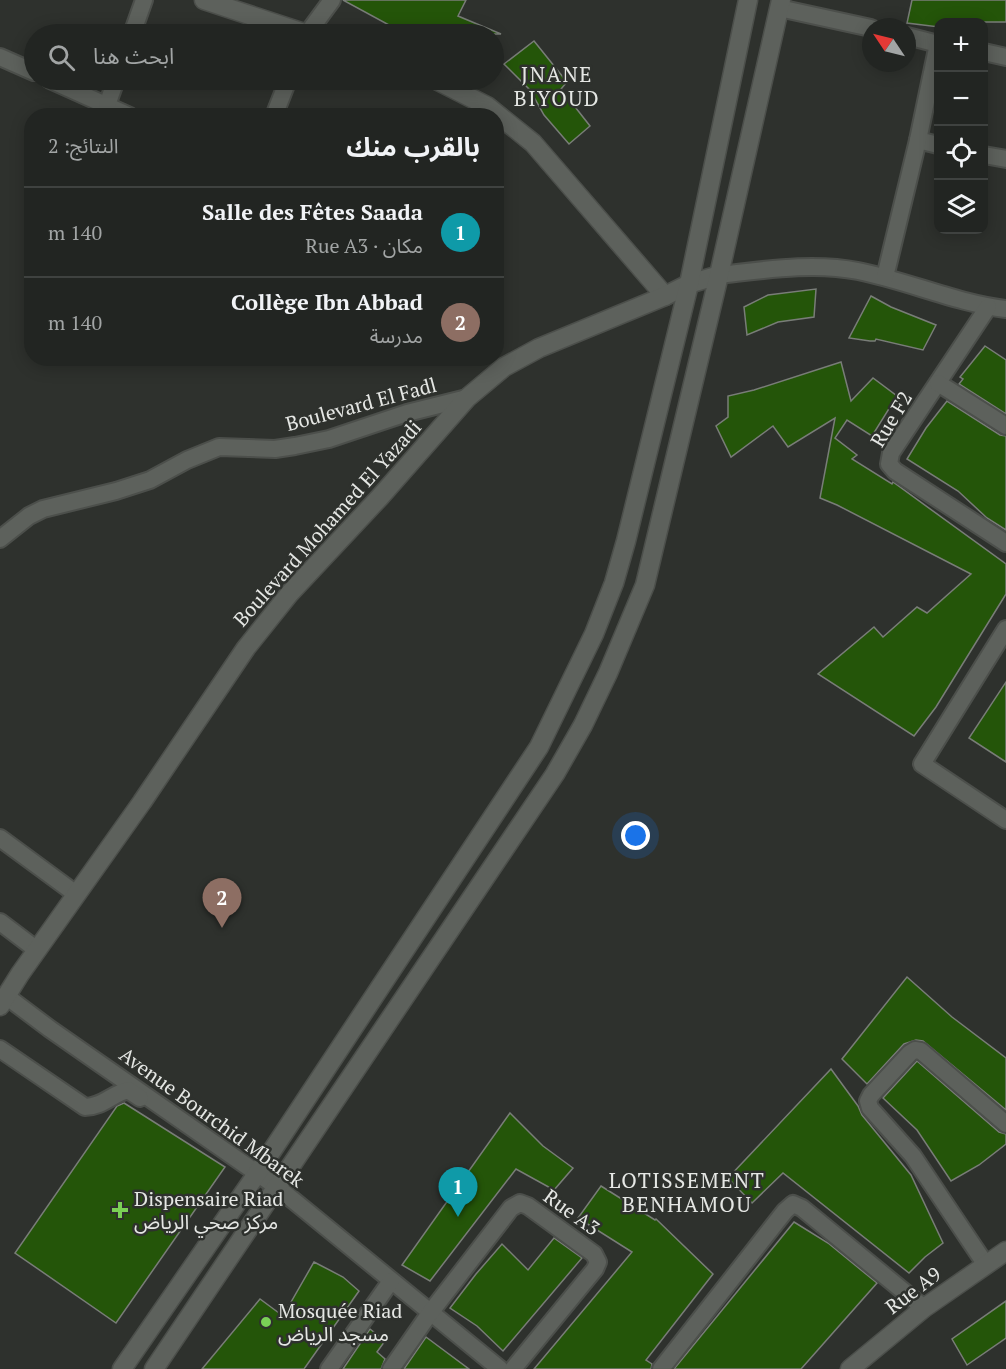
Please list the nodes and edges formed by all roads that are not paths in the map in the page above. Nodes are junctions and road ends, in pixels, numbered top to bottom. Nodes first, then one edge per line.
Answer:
1 (144, 0) edge
2 (204, 0) edge
3 (332, 0) edge
4 (748, 0) edge
5 (224, 4) edge
6 (780, 4) edge
7 (136, 24) edge
8 (279, 24) edge
9 (314, 24) edge
10 (862, 26) edge
11 (916, 38) edge
12 (934, 43) edge
13 (988, 53) edge
14 (0, 57) edge
15 (1006, 57) edge
16 (934, 63) edge
17 (24, 68) edge
18 (73, 90) edge
19 (112, 90) edge
20 (284, 90) edge
21 (456, 90) edge
22 (107, 105) junction
23 (113, 108) edge
24 (277, 108) edge
25 (490, 108) edge
26 (504, 119) edge
27 (918, 140) junction
28 (934, 144) edge
29 (988, 155) edge
30 (1006, 159) edge
31 (719, 275) junction
32 (885, 277) junction
33 (689, 284) junction
34 (665, 296) junction
35 (988, 307) junction
36 (1006, 309) edge
37 (938, 383) junction
38 (467, 398) junction
39 (1006, 426) edge
40 (0, 539) edge
41 (1006, 543) edge
42 (1006, 629) edge
43 (1006, 820) edge
44 (0, 838) edge
45 (76, 894) junction
46 (0, 922) edge
47 (37, 950) junction
48 (3, 1001) edge
49 (0, 1049) edge
50 (1006, 1124) edge
51 (255, 1175) junction
52 (277, 1188) junction
53 (1006, 1251) edge
54 (986, 1264) junction
55 (391, 1281) junction
56 (924, 1308) junction
57 (430, 1312) junction
58 (122, 1369) edge
59 (153, 1369) edge
60 (329, 1369) edge
61 (391, 1369) edge
62 (500, 1369) edge
63 (513, 1369) edge
64 (662, 1369) edge
65 (850, 1369) edge

1 - 7 street
2 - 5 main road
3 - 9 street
4 - 33 main road
5 - 8 main road
6 - 10 street
6 - 31 main road
11 - 12 street
13 - 15 street
14 - 17 street
16 - 27 street
18 - 22 street
19 - 22 street
20 - 24 street
21 - 25 main road
22 - 23 street
26 - 34 main road
27 - 28 street
27 - 32 street
29 - 30 street
31 - 32 street
31 - 33 main road, Boulevard Mohamed El Yazadi
31 - 52 main road
32 - 35 street
33 - 34 main road, Boulevard Mohamed El Yazadi
33 - 51 main road
34 - 38 main road, Boulevard Mohamed El Yazadi
35 - 36 street
35 - 37 street, Rue F2
37 - 39 street
37 - 41 street, Rue F2
38 - 40 street, Boulevard El Fadl
38 - 45 main road, Boulevard Mohamed El Yazadi
42 - 43 street
44 - 45 street
45 - 47 main road, Boulevard Mohamed El Yazadi
46 - 47 street
47 - 48 main road, Boulevard Mohamed El Yazadi
48 - 51 street, Avenue Bourchid Mbarek
49 - 51 street
50 - 54 street
51 - 52 street, Avenue Bourchid Mbarek
51 - 58 main road
52 - 55 street, Avenue Bourchid Mbarek
52 - 59 main road
53 - 54 main road, Rue A9
54 - 56 main road, Rue A9
55 - 57 street, Avenue Bourchid Mbarek
55 - 60 street
56 - 64 street
56 - 65 main road, Rue A9
57 - 61 street, Rue A3
57 - 62 street, Avenue Bourchid Mbarek
57 - 63 street, Rue A3

